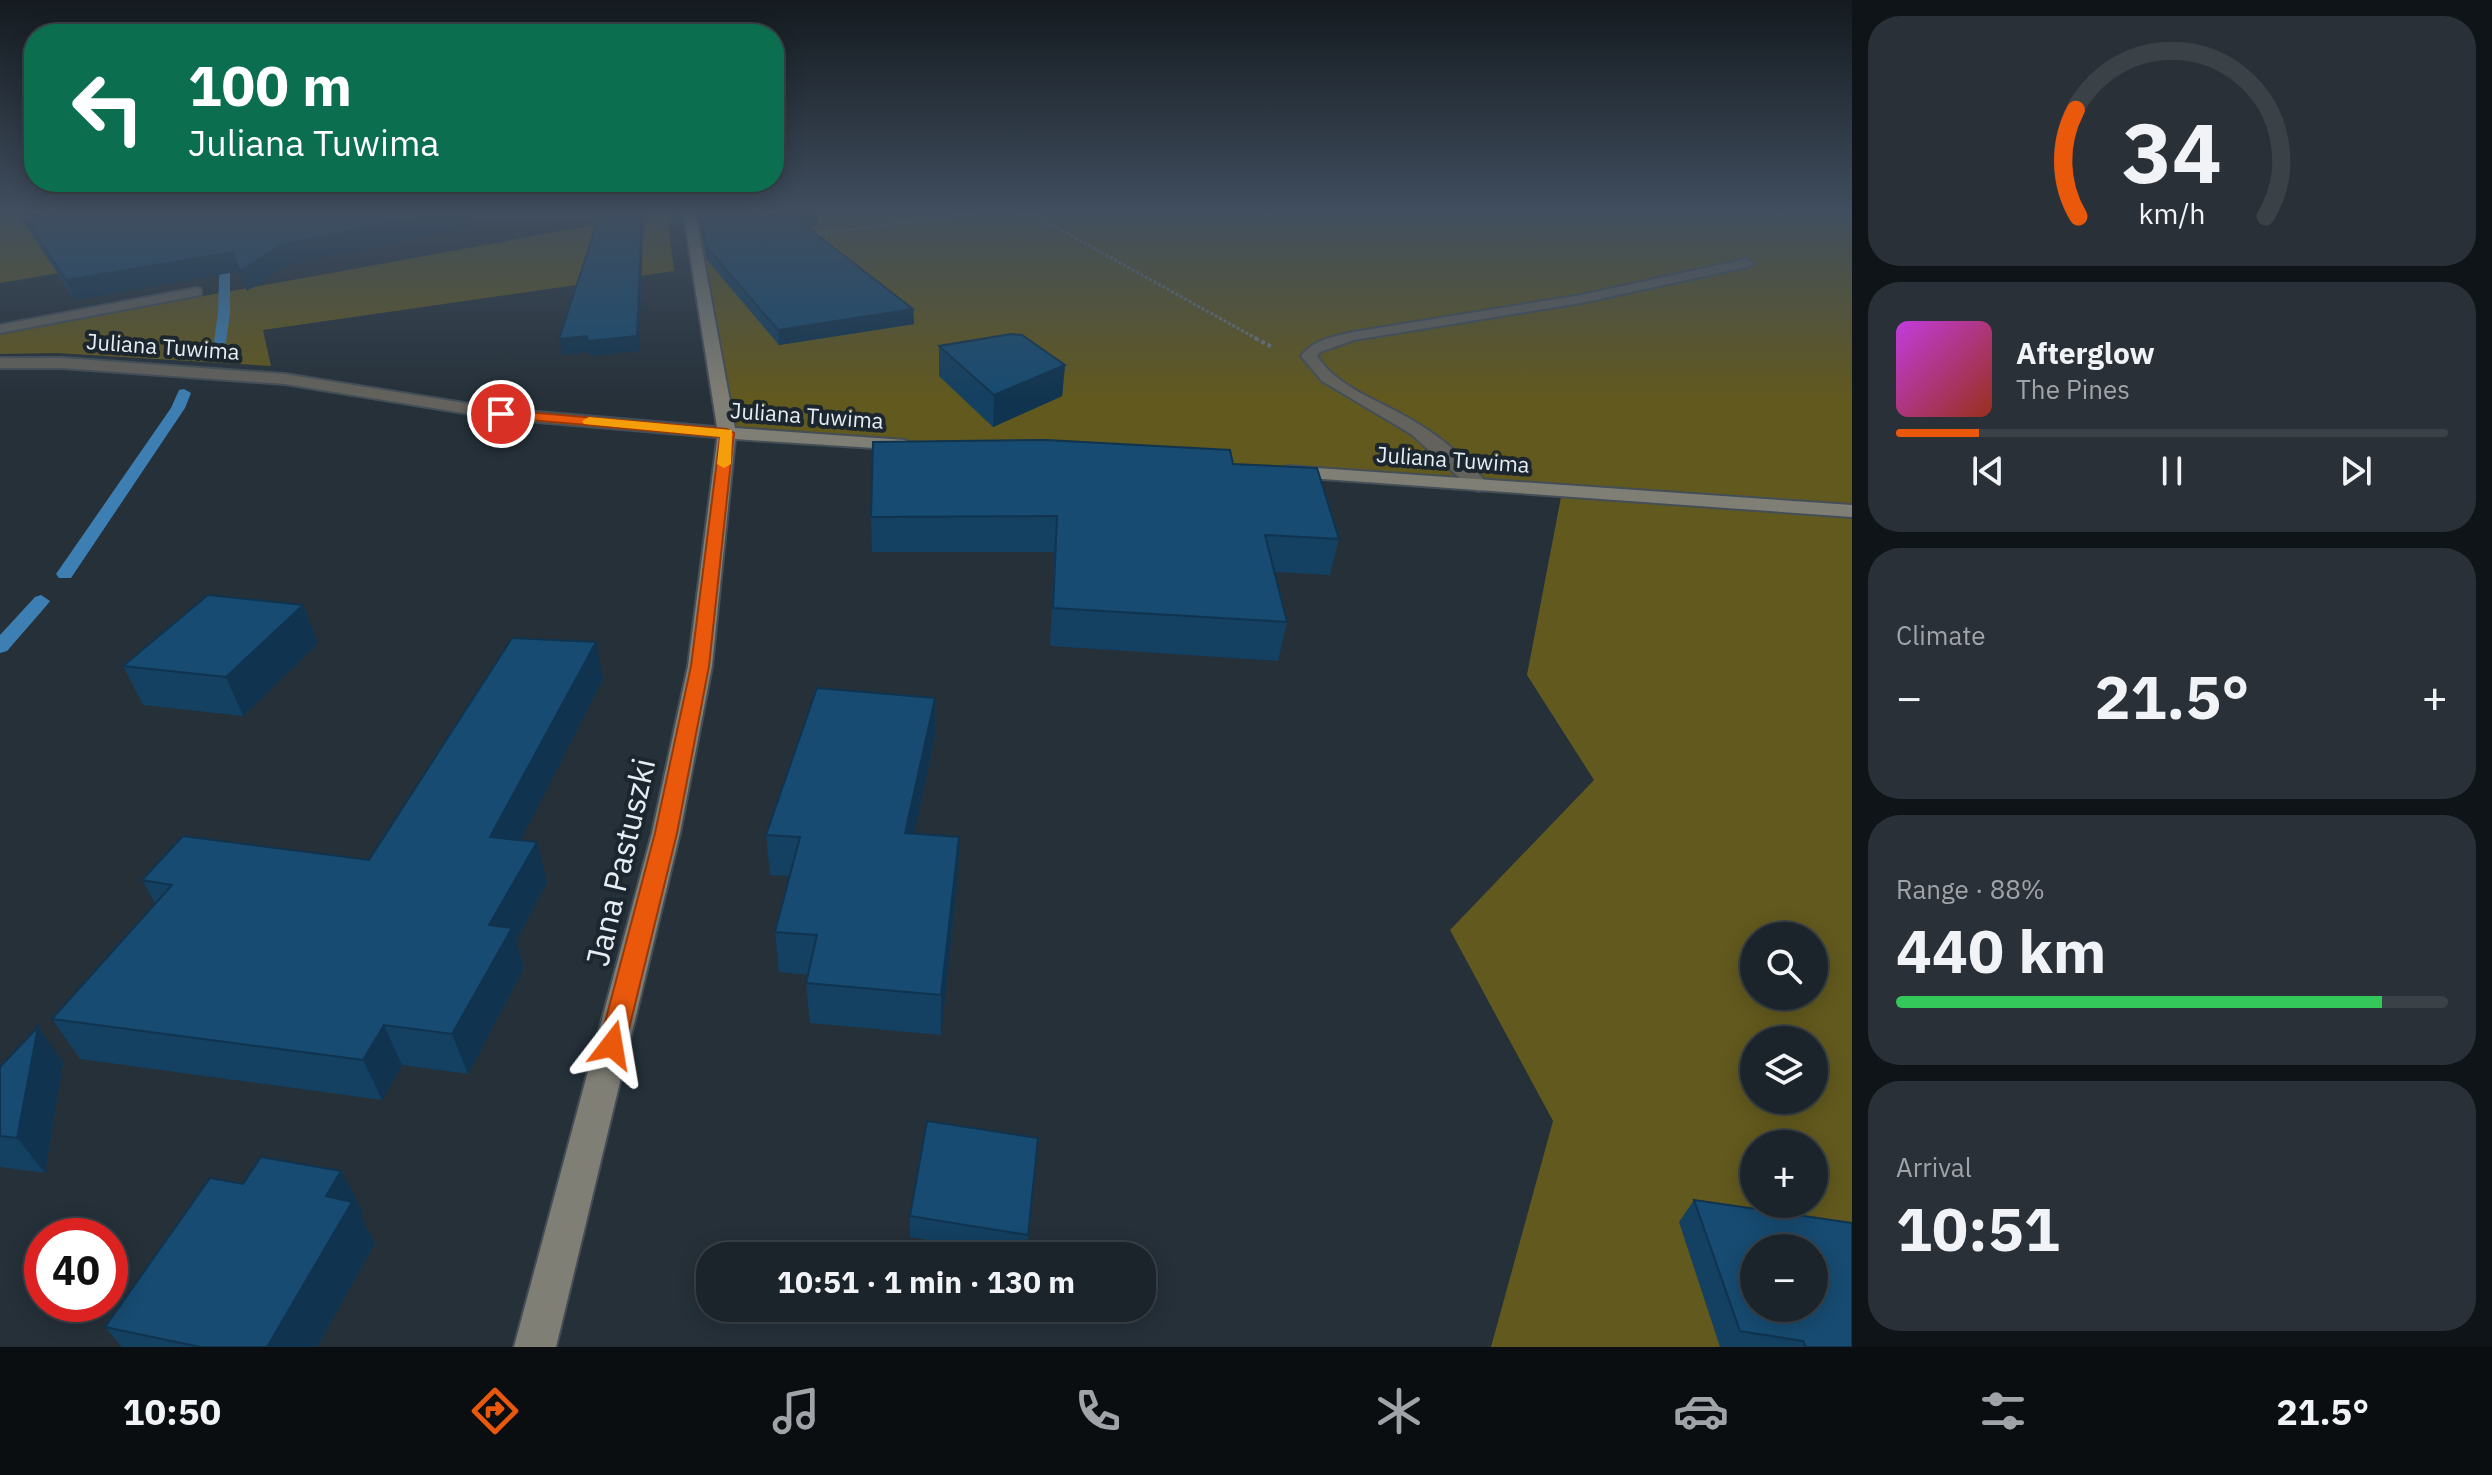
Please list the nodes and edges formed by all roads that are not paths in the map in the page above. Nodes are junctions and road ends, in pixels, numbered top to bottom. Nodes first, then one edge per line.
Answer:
1 (700, 274) edge
2 (1696, 274) edge
3 (196, 292) dead end
4 (0, 329) edge
5 (0, 363) edge
6 (727, 433) junction
7 (931, 447) edge
8 (1276, 471) edge
9 (1479, 485) junction
10 (1852, 511) edge
11 (535, 1347) edge

1 - 6 street, Jana Pastuszki
2 - 9 street
3 - 4 street
5 - 6 street, Juliana Tuwima
6 - 7 street, Juliana Tuwima
6 - 11 street, Jana Pastuszki
8 - 9 street, Juliana Tuwima
9 - 10 street, Juliana Tuwima

